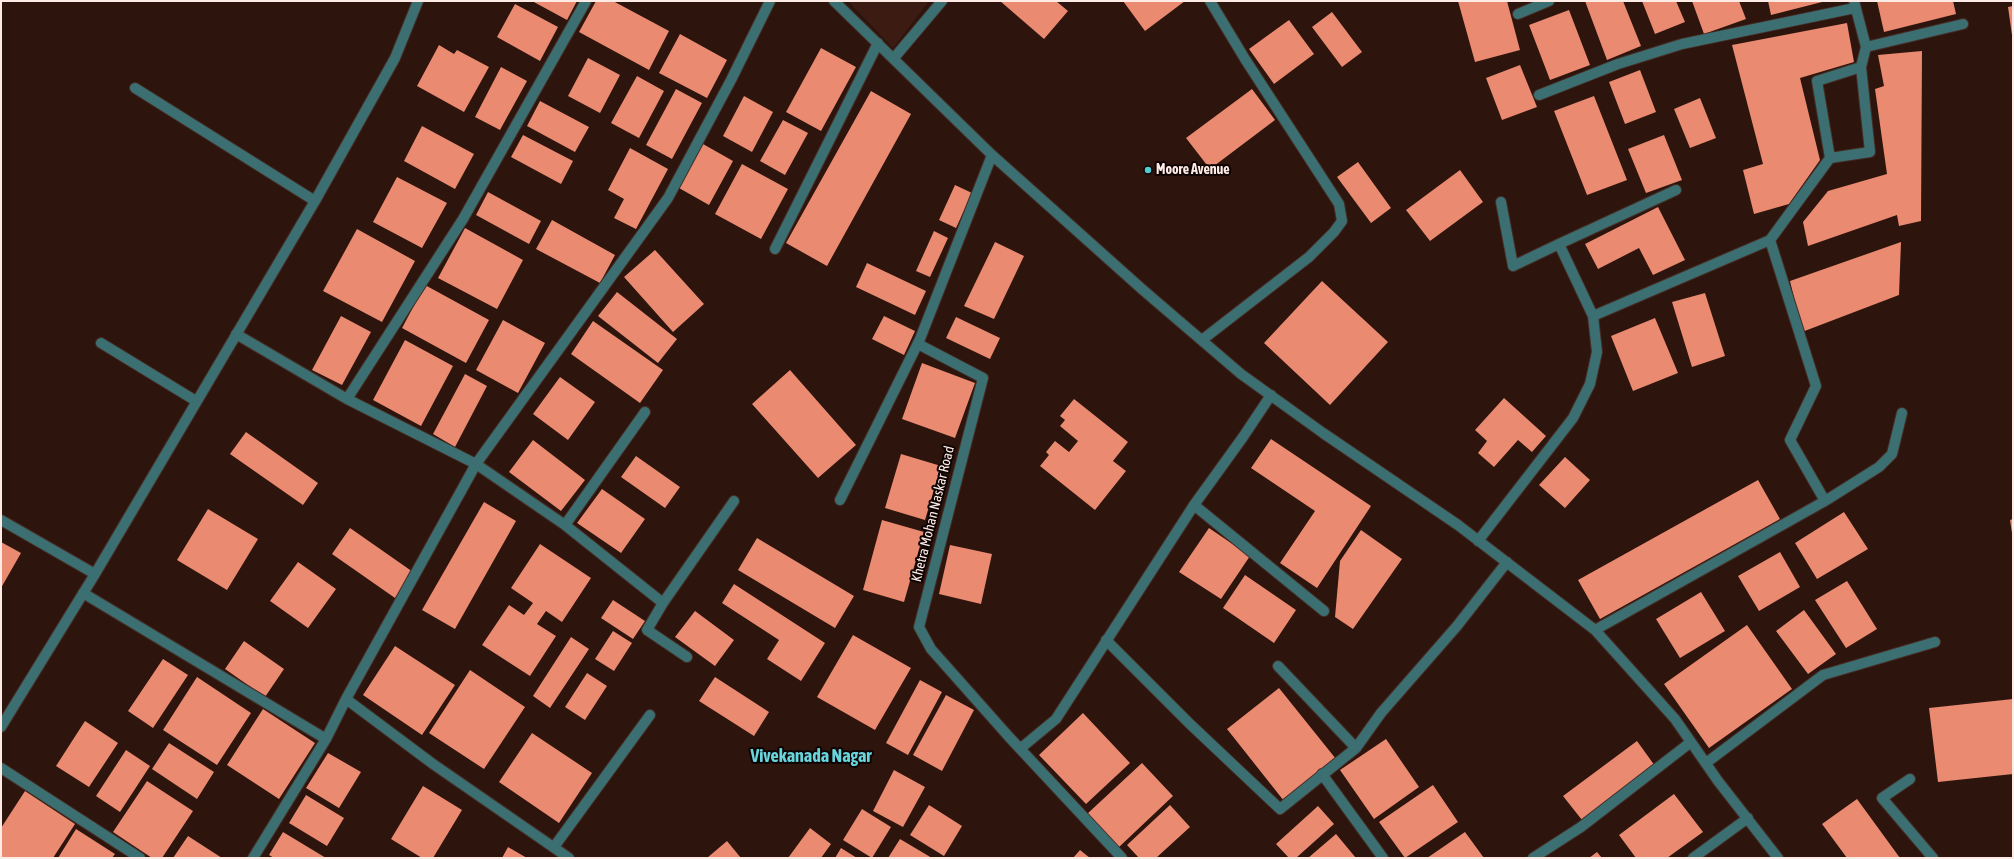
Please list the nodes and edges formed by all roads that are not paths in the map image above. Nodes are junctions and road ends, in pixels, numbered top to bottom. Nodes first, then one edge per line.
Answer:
1 (418, 1) edge
2 (586, 1) edge
3 (770, 1) edge
4 (834, 1) edge
5 (942, 1) edge
6 (1210, 1) edge
7 (1549, 1) edge
8 (1855, 4) edge
9 (1518, 14) dead end
10 (1963, 24) dead end
11 (878, 43) junction
12 (1866, 46) junction
13 (894, 58) junction
14 (1861, 67) junction
15 (135, 88) dead end
16 (1540, 95) dead end
17 (992, 155) junction
18 (1830, 158) junction
19 (1676, 190) dead end
20 (315, 201) junction
21 (1501, 202) dead end
22 (1770, 240) junction
23 (1559, 244) junction
24 (775, 249) dead end
25 (1593, 316) junction
26 (236, 334) junction
27 (920, 338) junction
28 (1202, 340) junction
29 (101, 343) dead end
30 (1271, 395) junction
31 (348, 399) junction
32 (196, 401) junction
33 (645, 412) dead end
34 (1902, 413) dead end
35 (476, 464) junction
36 (840, 500) dead end
37 (734, 501) dead end
38 (1824, 501) junction
39 (1194, 505) junction
40 (1, 520) edge
41 (565, 525) junction
42 (1478, 541) junction
43 (1507, 562) junction
44 (95, 574) junction
45 (83, 593) junction
46 (663, 603) junction
47 (1324, 611) dead end
48 (1595, 630) junction
49 (1106, 640) junction
50 (1935, 642) dead end
51 (687, 657) dead end
52 (1278, 666) dead end
53 (346, 699) junction
54 (650, 715) dead end
55 (1, 727) edge
56 (326, 739) junction
57 (1691, 742) junction
58 (1021, 748) junction
59 (1356, 748) junction
60 (1706, 763) junction
61 (1, 768) edge
62 (1322, 774) junction
63 (1910, 779) dead end
64 (1748, 818) junction
65 (554, 847) junction
66 (140, 858) edge
67 (253, 858) edge
68 (569, 858) edge
69 (1122, 858) edge
70 (1383, 858) edge
71 (1533, 858) edge
72 (1693, 858) edge
73 (1778, 858) edge
74 (1933, 858) edge

1 - 20 street
2 - 31 street
3 - 35 street
4 - 11 street
5 - 13 street
6 - 28 street
7 - 9 street
8 - 12 street
8 - 16 street
10 - 12 street
11 - 13 street
11 - 24 street
12 - 14 street
13 - 17 street
14 - 18 street
14 - 18 street
15 - 20 street
17 - 27 street
17 - 28 street
18 - 22 street
19 - 23 street
20 - 26 street
21 - 23 street
22 - 25 street
22 - 38 street
23 - 25 street
25 - 42 street
26 - 31 street
26 - 32 street
27 - 36 street
27 - 58 street, Khetra Mohan Naskar Road
28 - 30 street
29 - 32 street
30 - 39 street
30 - 42 street
31 - 35 street
32 - 44 street
33 - 41 street
34 - 38 street
35 - 41 street
35 - 53 street
37 - 46 street
38 - 48 street
39 - 47 street
39 - 49 street
40 - 44 street
41 - 46 street
42 - 43 street
43 - 48 street
43 - 59 street
44 - 45 street
45 - 55 street
45 - 56 street
46 - 51 street
48 - 57 street
49 - 58 street
49 - 62 street
50 - 60 street
52 - 59 street
53 - 56 street
53 - 65 street
54 - 65 street
56 - 67 street
57 - 60 street
57 - 71 street
58 - 69 street, Khetra Mohan Naskar Road
59 - 62 street
60 - 64 street
61 - 66 street
62 - 70 street
63 - 74 street
64 - 72 street
64 - 73 street
65 - 68 street

